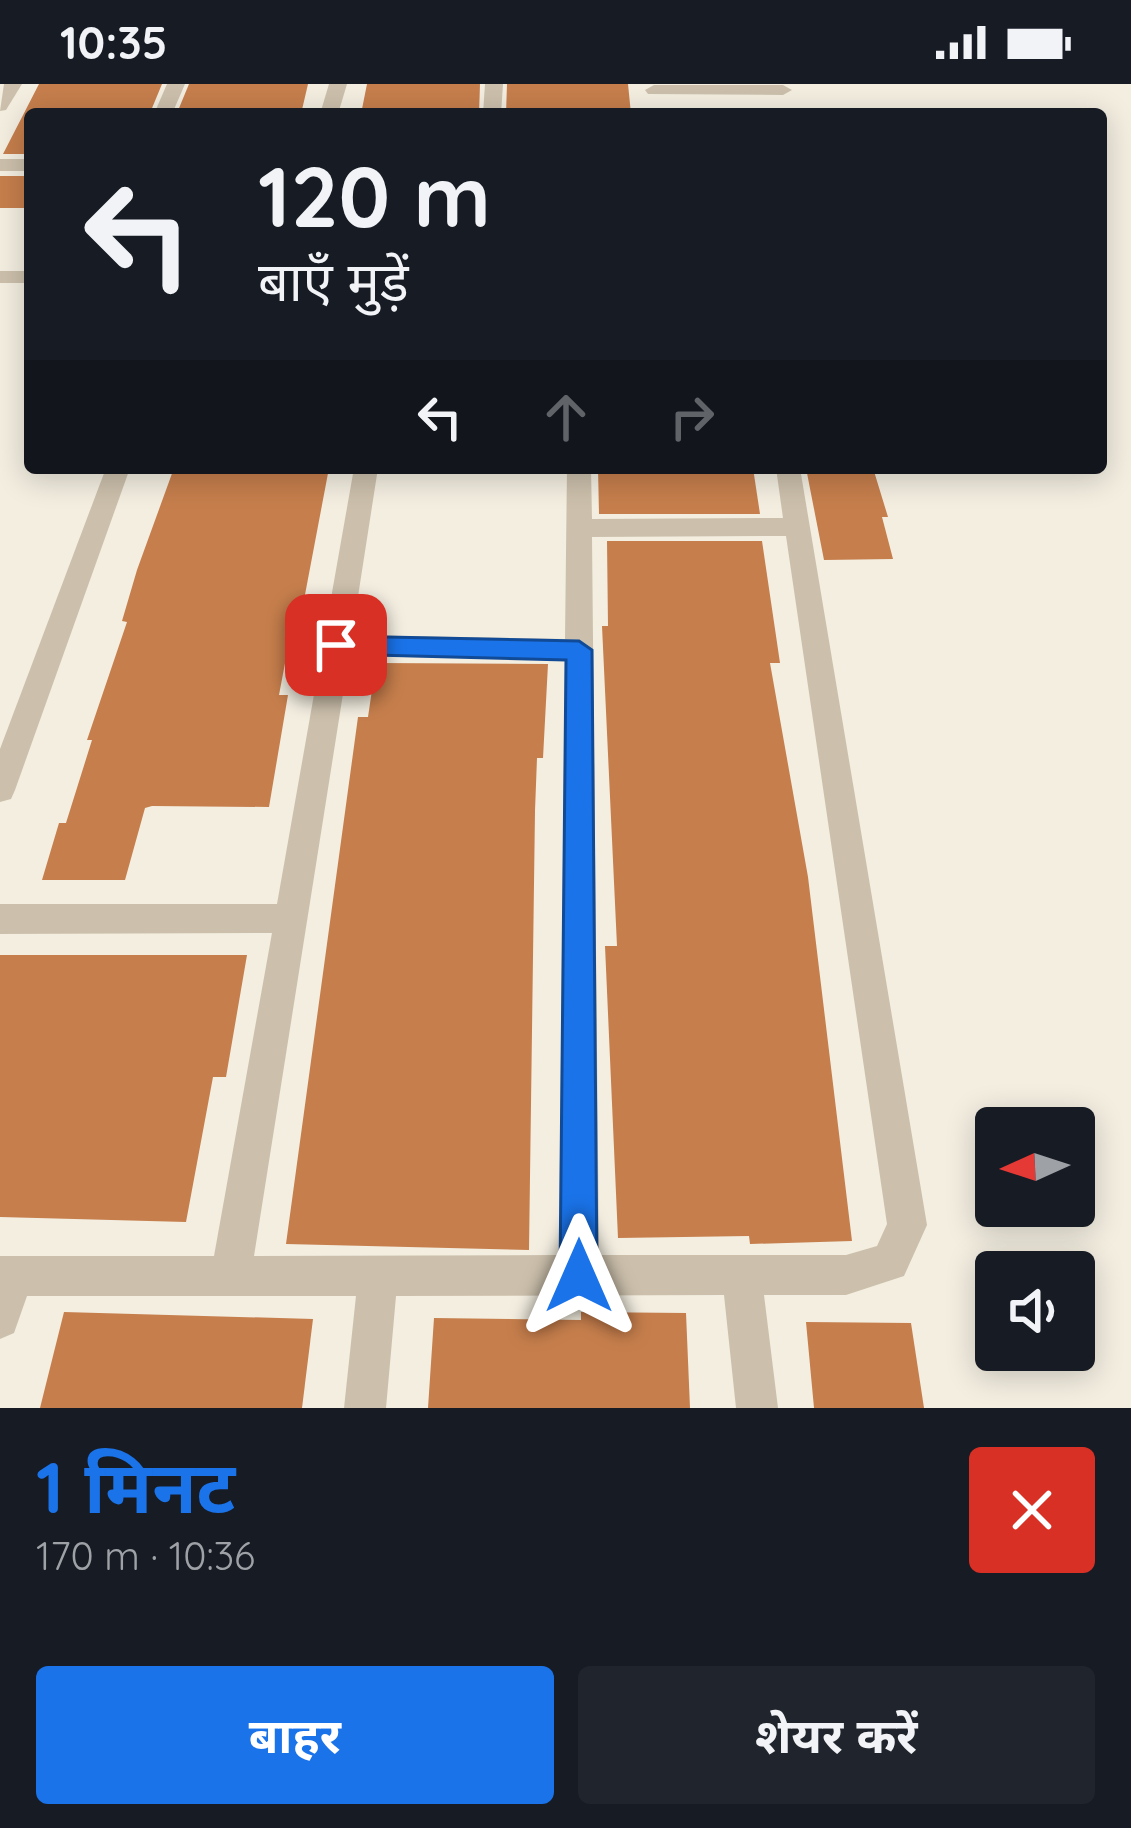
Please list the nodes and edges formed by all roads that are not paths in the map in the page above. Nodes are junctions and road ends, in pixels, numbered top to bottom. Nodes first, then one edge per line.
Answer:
1 (14, 84) edge
2 (654, 87) edge
3 (783, 90) dead end
4 (0, 106) edge
5 (116, 474) edge
6 (365, 474) edge
7 (579, 474) edge
8 (789, 474) edge
9 (797, 527) junction
10 (580, 528) junction
11 (336, 645) junction
12 (579, 650) junction
13 (0, 790) edge
14 (290, 918) junction
15 (0, 919) edge
16 (231, 1275) junction
17 (378, 1275) junction
18 (742, 1275) junction
19 (6, 1276) edge
20 (579, 1276) junction
21 (0, 1319) edge
22 (364, 1408) edge
23 (757, 1408) edge

1 - 4 street
2 - 3 street
5 - 13 street
6 - 11 street
7 - 10 street
8 - 9 street
9 - 10 street
9 - 18 street
10 - 12 street
11 - 12 street
11 - 14 street
12 - 20 street
14 - 15 street
14 - 16 street
16 - 17 street
16 - 19 street
17 - 20 street
17 - 22 street
18 - 20 street
18 - 23 street
19 - 21 street

